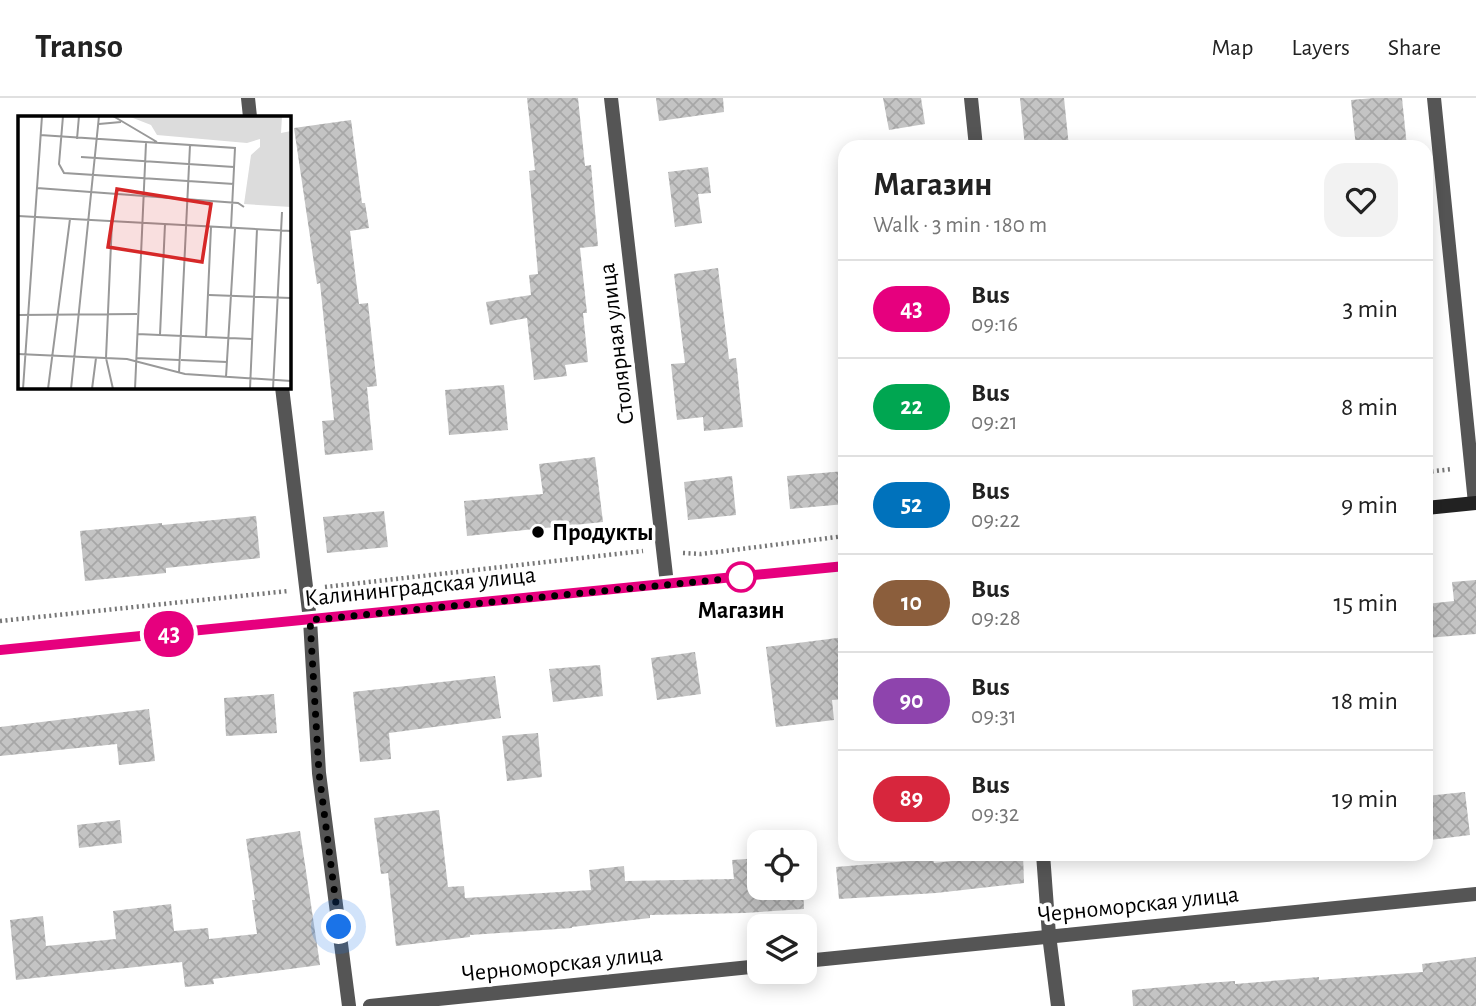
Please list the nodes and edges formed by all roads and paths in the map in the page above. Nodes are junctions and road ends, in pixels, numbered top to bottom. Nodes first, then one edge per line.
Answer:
1 (248, 98) edge
2 (611, 98) edge
3 (971, 98) edge
4 (1434, 98) edge
5 (250, 116) edge
6 (975, 140) edge
7 (282, 388) edge
8 (1476, 503) edge
9 (1433, 507) edge
10 (838, 537) edge
11 (663, 550) junction
12 (838, 567) edge
13 (667, 584) junction
14 (306, 590) junction
15 (310, 620) junction
16 (0, 621) edge
17 (0, 650) edge
18 (1044, 861) edge
19 (1476, 894) edge
20 (1049, 935) junction
21 (817, 960) edge
22 (747, 966) edge
23 (349, 1006) edge
24 (370, 1006) edge
25 (1058, 1006) edge

1 - 5 street
2 - 11 street, Столярная улица
3 - 6 street
4 - 8 street
7 - 14 street
8 - 9 main road
10 - 11 path
11 - 13 street, Столярная улица
11 - 14 path
12 - 13 main road, Калининградская улица
13 - 15 main road, Калининградская улица
14 - 15 street
14 - 16 path
15 - 17 main road, Калининградская улица
15 - 23 street
18 - 20 street
19 - 20 street, Черноморская улица
20 - 21 street, Черноморская улица
20 - 25 street
22 - 24 street, Черноморская улица

